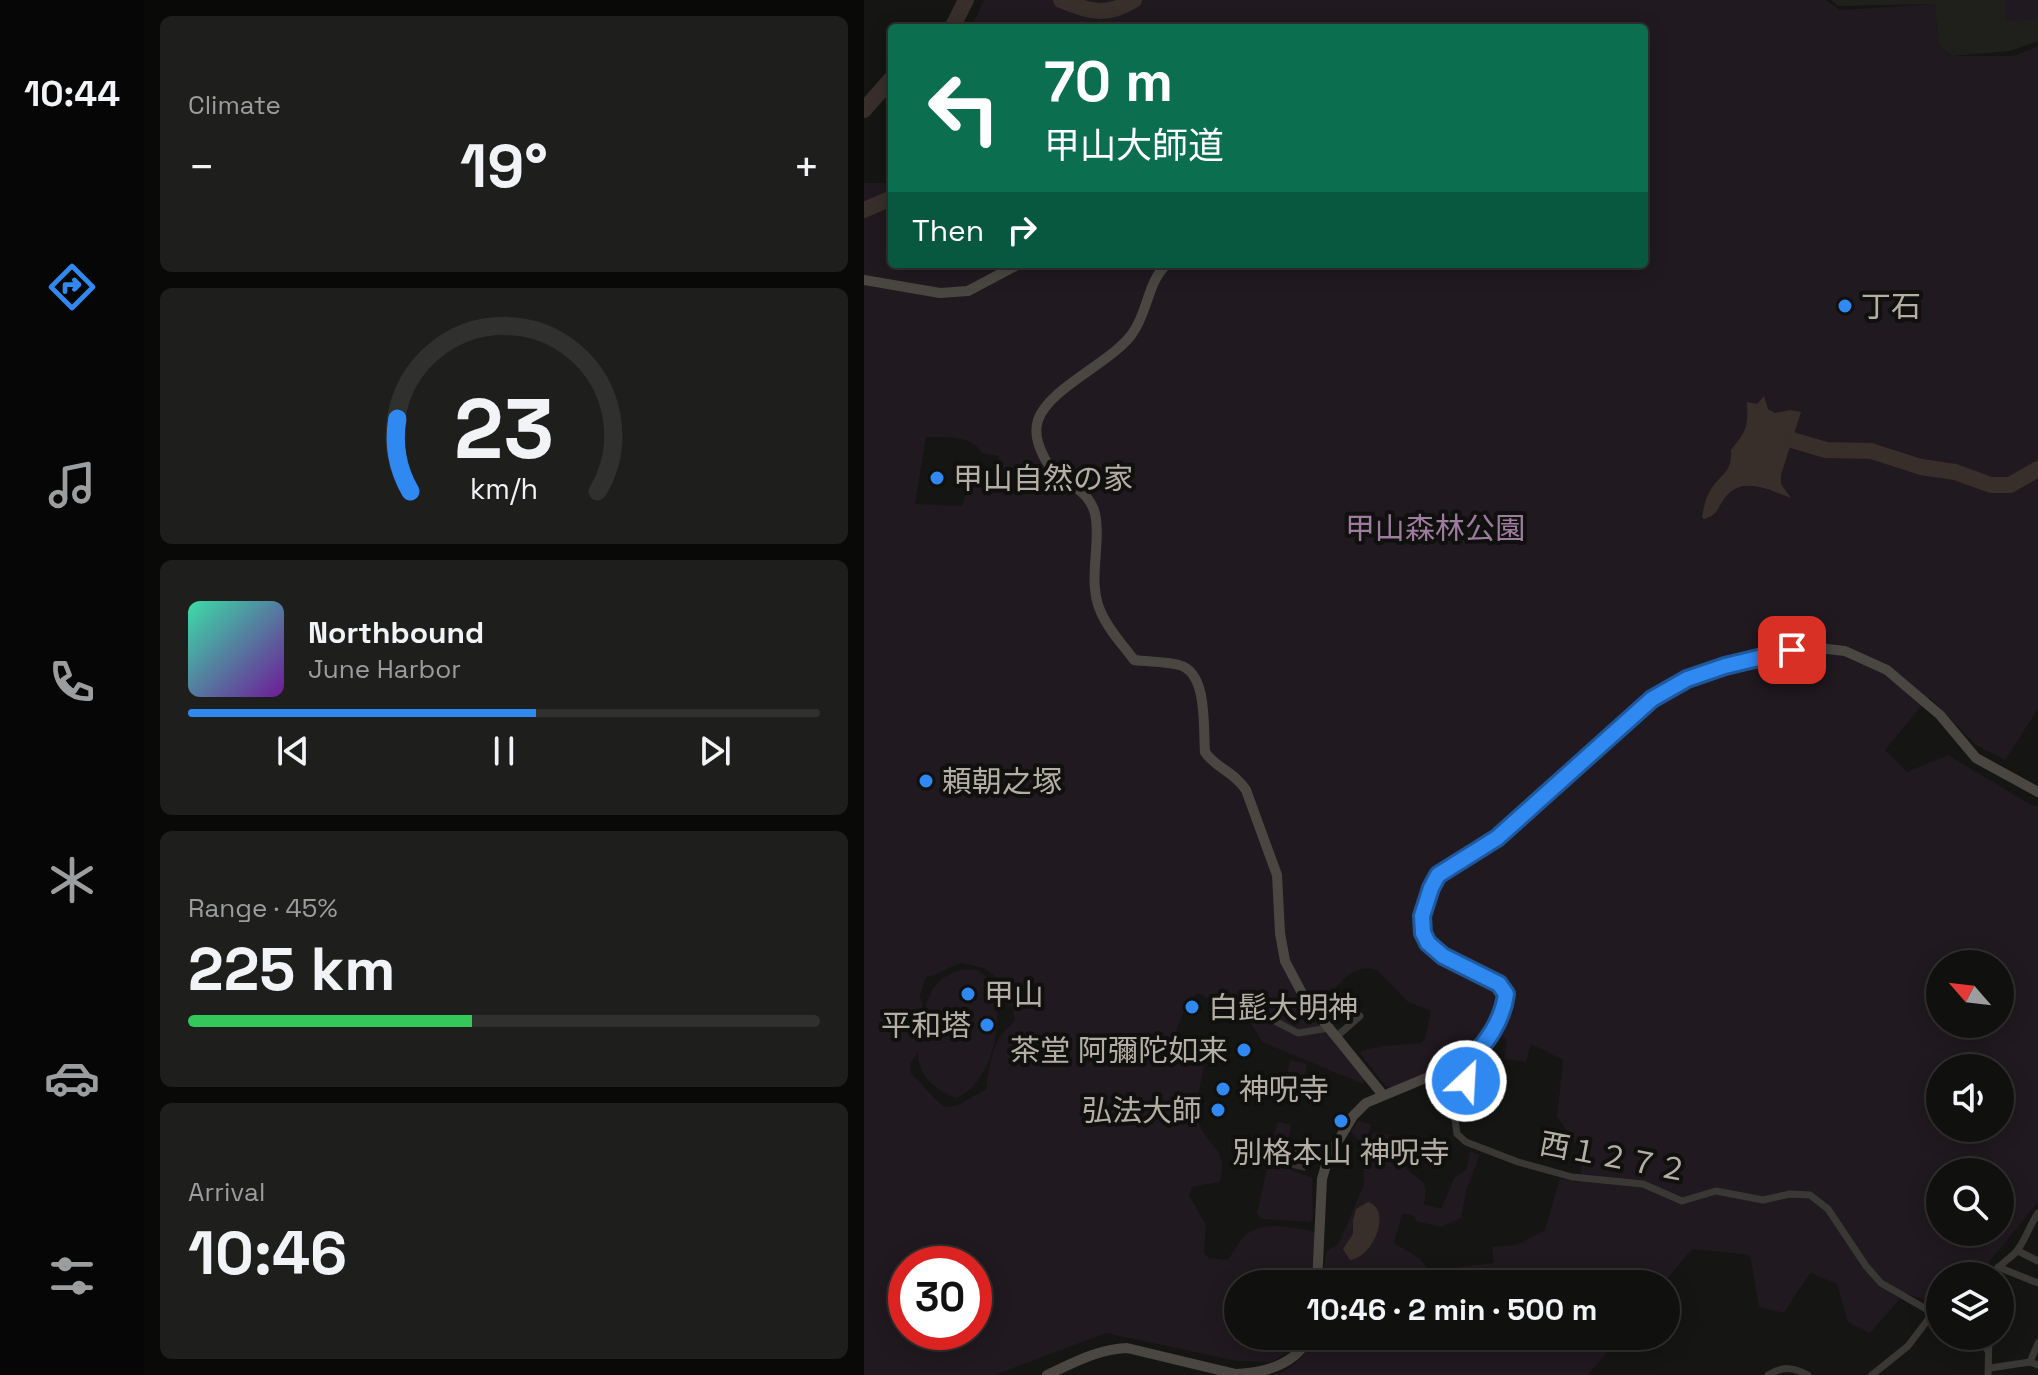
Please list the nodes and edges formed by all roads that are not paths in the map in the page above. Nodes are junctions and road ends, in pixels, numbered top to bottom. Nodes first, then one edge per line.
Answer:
1 (1011, 268) edge
2 (1163, 268) edge
3 (864, 280) edge
4 (2038, 792) edge
5 (1265, 1016) dead end
6 (1360, 1016) dead end
7 (1332, 1033) junction
8 (1464, 1062) junction
9 (1383, 1095) junction
10 (2038, 1213) edge
11 (2018, 1251) junction
12 (2038, 1261) edge
13 (2004, 1262) edge
14 (1318, 1270) edge
15 (2014, 1273) edge
16 (2038, 1283) edge
17 (1926, 1310) edge
18 (1926, 1327) edge
19 (2038, 1343) edge
20 (1300, 1350) edge
21 (1987, 1350) edge
22 (1989, 1353) joint
23 (2034, 1364) edge
24 (1989, 1371) edge
25 (1047, 1375) edge
26 (1768, 1375) edge
27 (1808, 1375) edge
28 (1872, 1375) edge

1 - 3 street
2 - 7 street
4 - 8 street
5 - 7 street
6 - 7 street
7 - 9 street
8 - 9 street
8 - 17 street, 西１２７２
9 - 14 street
10 - 11 street
11 - 12 street
11 - 13 street
15 - 16 street
18 - 28 street
19 - 23 street
20 - 25 street
21 - 22 street
22 - 24 street
23 - 24 street
26 - 27 street

